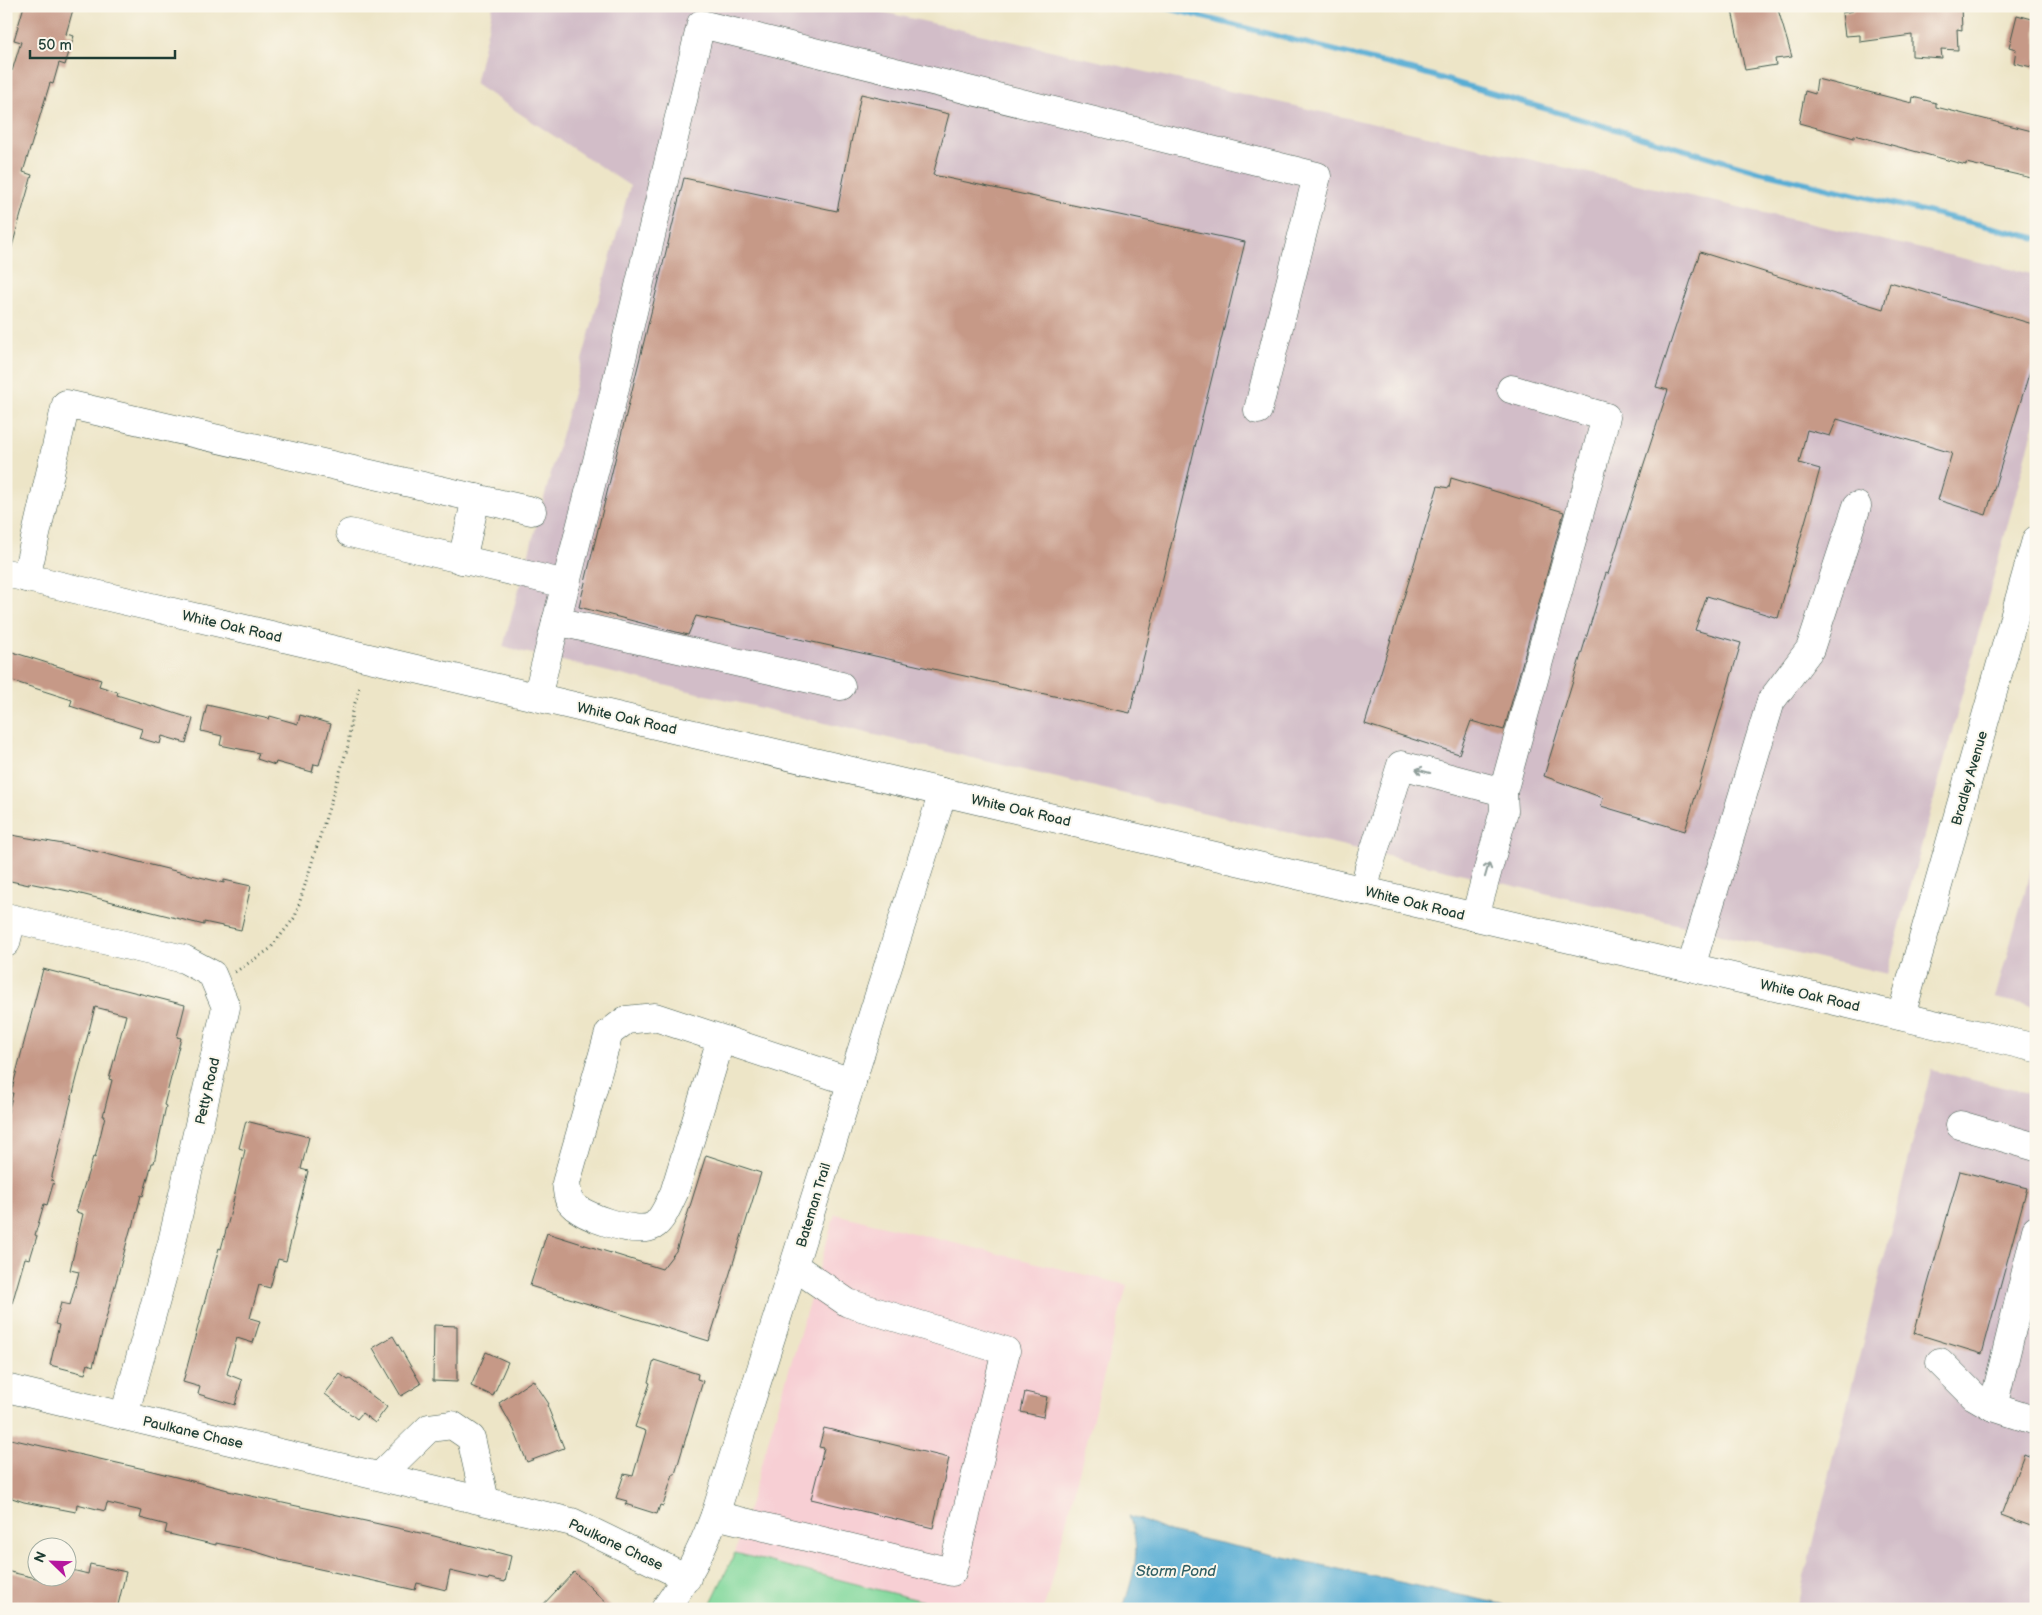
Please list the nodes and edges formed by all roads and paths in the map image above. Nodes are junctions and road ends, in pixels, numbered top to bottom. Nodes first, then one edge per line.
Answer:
1 (1511, 389) dead end
2 (1258, 410) dead end
3 (476, 498) junction
4 (1856, 506) dead end
5 (532, 511) dead end
6 (350, 533) dead end
7 (2036, 540) edge
8 (462, 560) junction
9 (16, 575) edge
10 (566, 584) junction
11 (556, 621) junction
12 (842, 686) dead end
13 (360, 687) dead end
14 (537, 697) junction
15 (943, 792) junction
16 (1503, 792) junction
17 (1364, 890) junction
18 (1475, 917) junction
19 (8, 927) edge
20 (1691, 967) junction
21 (234, 972) dead end
22 (1901, 1016) junction
23 (721, 1039) junction
24 (2036, 1048) edge
25 (852, 1082) junction
26 (1960, 1125) dead end
27 (2036, 1147) edge
28 (2036, 1230) edge
29 (794, 1266) junction
30 (1940, 1362) dead end
31 (6, 1388) edge
32 (1993, 1407) junction
33 (124, 1416) junction
34 (2036, 1420) edge
35 (380, 1476) junction
36 (485, 1501) junction
37 (715, 1515) junction
38 (687, 1578) junction
39 (665, 1609) edge

1 - 16 street
2 - 10 street
3 - 5 street
3 - 8 street
3 - 9 street
4 - 20 street
6 - 8 street
7 - 22 street, Bradley Avenue
8 - 10 street
9 - 14 street, White Oak Road
10 - 11 street
11 - 12 street
11 - 14 street
13 - 21 path
14 - 15 street, White Oak Road
15 - 17 street, White Oak Road
15 - 25 street, Bateman Trail
16 -> 17 street
18 -> 16 street
17 - 18 street, White Oak Road
18 - 20 street, White Oak Road
19 - 33 street, Petty Road
20 - 22 street, White Oak Road
22 - 24 street, White Oak Road
23 - 23 street
23 - 25 street
25 - 29 street, Bateman Trail
26 - 27 street
28 - 32 street
29 - 37 street, Bateman Trail
29 - 37 street
30 - 32 street
31 - 33 street, Paulkane Chase
32 - 34 street
33 - 35 street, Paulkane Chase
35 - 36 street, Paulkane Chase
35 - 36 street
36 - 38 street, Paulkane Chase
37 - 38 street, Bateman Trail
38 - 39 street, Bateman Trail

